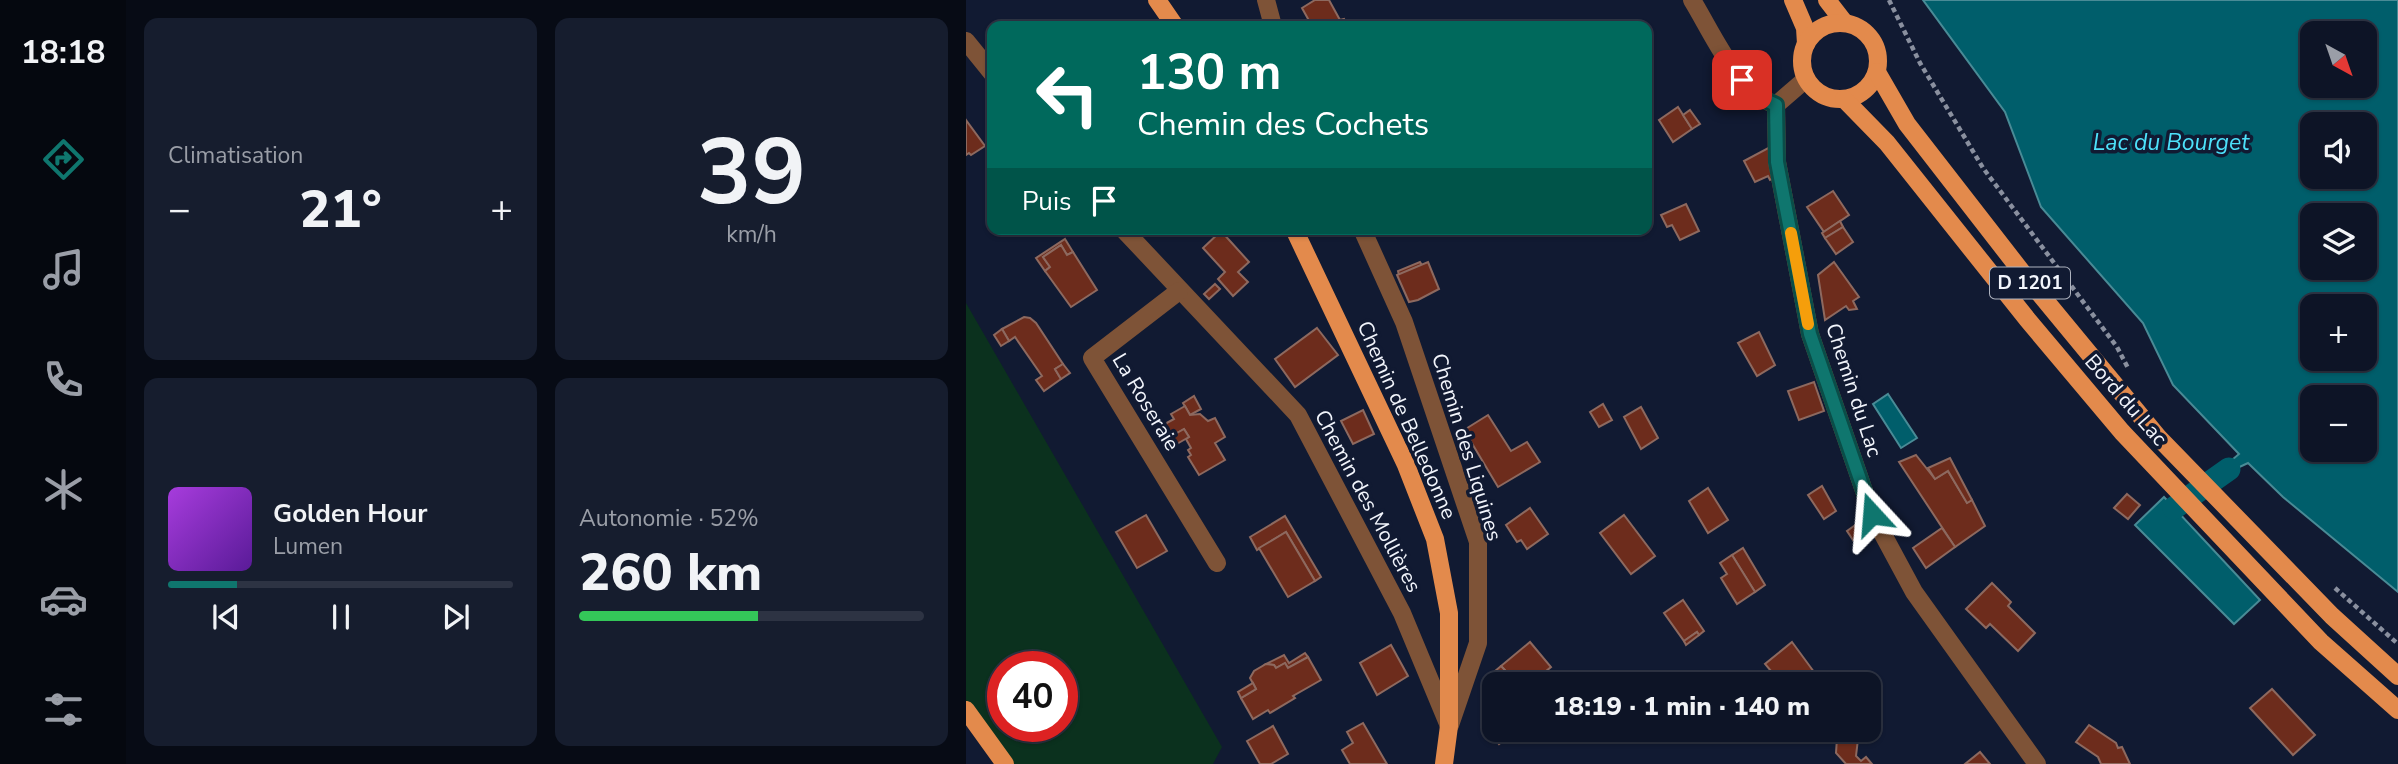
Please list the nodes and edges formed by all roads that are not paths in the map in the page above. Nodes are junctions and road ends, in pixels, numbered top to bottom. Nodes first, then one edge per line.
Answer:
1 (1157, 0) edge
2 (1266, 0) edge
3 (1692, 0) edge
4 (1793, 0) edge
5 (1827, 0) edge
6 (1172, 21) edge
7 (1272, 21) edge
8 (1844, 22) junction
9 (966, 41) edge
10 (1806, 44) junction
11 (987, 67) edge
12 (1877, 72) junction
13 (1806, 79) junction
14 (1843, 100) junction
15 (1776, 105) junction
16 (1128, 235) edge
17 (1297, 235) edge
18 (1365, 235) edge
19 (1179, 291) junction
20 (1217, 563) dead end
21 (2398, 676) edge
22 (966, 710) edge
23 (2398, 710) edge
24 (1450, 726) junction
25 (1005, 764) edge
26 (1444, 764) edge
27 (2037, 764) edge

1 - 6 main road
2 - 7 street
3 - 15 street
4 - 10 main road
5 - 8 main road
8 - 10 main road
8 - 12 main road
9 - 11 street
10 - 13 main road
12 - 14 main road
12 - 21 main road, Bord du Lac / D 1201
13 - 14 main road
13 - 15 street
14 - 23 main road, Bord du Lac / D 1201
15 - 27 street, Chemin du Lac
16 - 19 street, Chemin des Mollières
17 - 24 main road, Chemin de Belledonne
18 - 24 street, Chemin des Liquines
19 - 20 street, La Roseraie
19 - 24 street, Chemin des Mollières
22 - 25 main road
24 - 26 main road, Chemin de Belledonne

